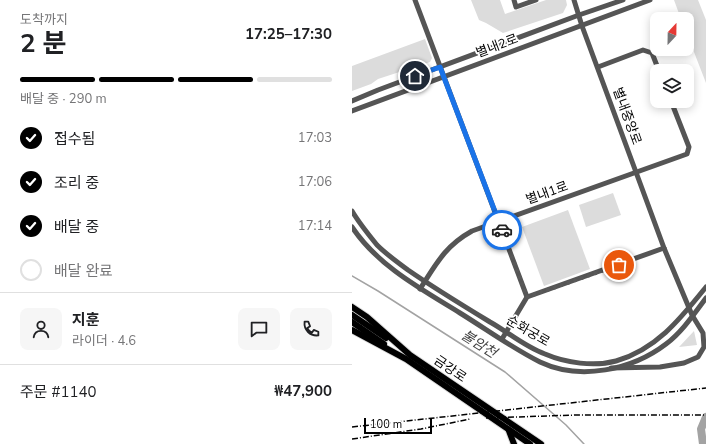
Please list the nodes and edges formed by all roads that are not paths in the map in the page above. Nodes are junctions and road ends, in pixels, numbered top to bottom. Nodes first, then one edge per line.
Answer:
1 (415, 0) edge
2 (514, 0) edge
3 (536, 0) edge
4 (574, 0) edge
5 (623, 0) edge
6 (650, 0) edge
7 (579, 15) junction
8 (582, 26) junction
9 (656, 64) edge
10 (440, 67) junction
11 (598, 67) junction
12 (444, 77) junction
13 (378, 90) junction
14 (352, 97) edge
15 (352, 100) edge
16 (373, 102) junction
17 (674, 108) edge
18 (352, 111) edge
19 (352, 114) edge
20 (636, 172) junction
21 (352, 211) edge
22 (498, 222) junction
23 (352, 227) edge
24 (664, 248) junction
25 (425, 282) junction
26 (706, 287) edge
27 (420, 289) junction
28 (527, 297) junction
29 (706, 298) edge
30 (352, 307) edge
31 (689, 308) junction
32 (352, 315) edge
33 (692, 315) junction
34 (352, 322) edge
35 (352, 330) edge
36 (507, 332) junction
37 (502, 339) junction
38 (408, 357) junction
39 (611, 368) junction
40 (508, 429) junction
41 (514, 444) edge
42 (530, 444) edge
43 (541, 444) edge

1 - 10 street
2 - 3 street
4 - 7 street, 별내중앙로
5 - 7 street, 별내2로
6 - 8 street, 별내2로
7 - 8 street, 별내중앙로
7 - 10 street, 별내2로
8 - 11 street, 별내중앙로
8 - 12 street, 별내2로
9 - 11 street
10 - 12 street
10 - 13 street, 별내2로
11 - 20 street, 별내중앙로
12 - 16 street, 별내2로
12 - 22 street
13 - 14 street
13 - 15 street, 별내2로
16 - 18 street, 별내2로
16 - 19 street
17 - 20 street
20 - 22 street, 별내1로
20 - 24 street, 별내중앙로
21 - 25 street, 순화궁로
22 - 25 street, 별내1로
22 - 28 street
23 - 27 street, 순화궁로
24 - 28 street
24 - 31 street, 별내중앙로
25 - 27 street, 별내1로
25 - 36 street, 순화궁로
26 - 31 street, 순화궁로
27 - 37 street, 순화궁로
28 - 36 street
29 - 33 street, 순화궁로
30 - 38 main road, 금강로
31 - 33 street, 별내중앙로
31 - 36 street, 순화궁로
32 - 38 main road
33 - 39 street, 순화궁로
33 - 39 street, 별내중앙로
34 - 38 main road
35 - 38 main road, 금강로
36 - 37 street
37 - 39 street, 순화궁로
38 - 40 main road, 금강로
38 - 43 main road, 금강로
40 - 41 main road
40 - 42 main road, 금강로

